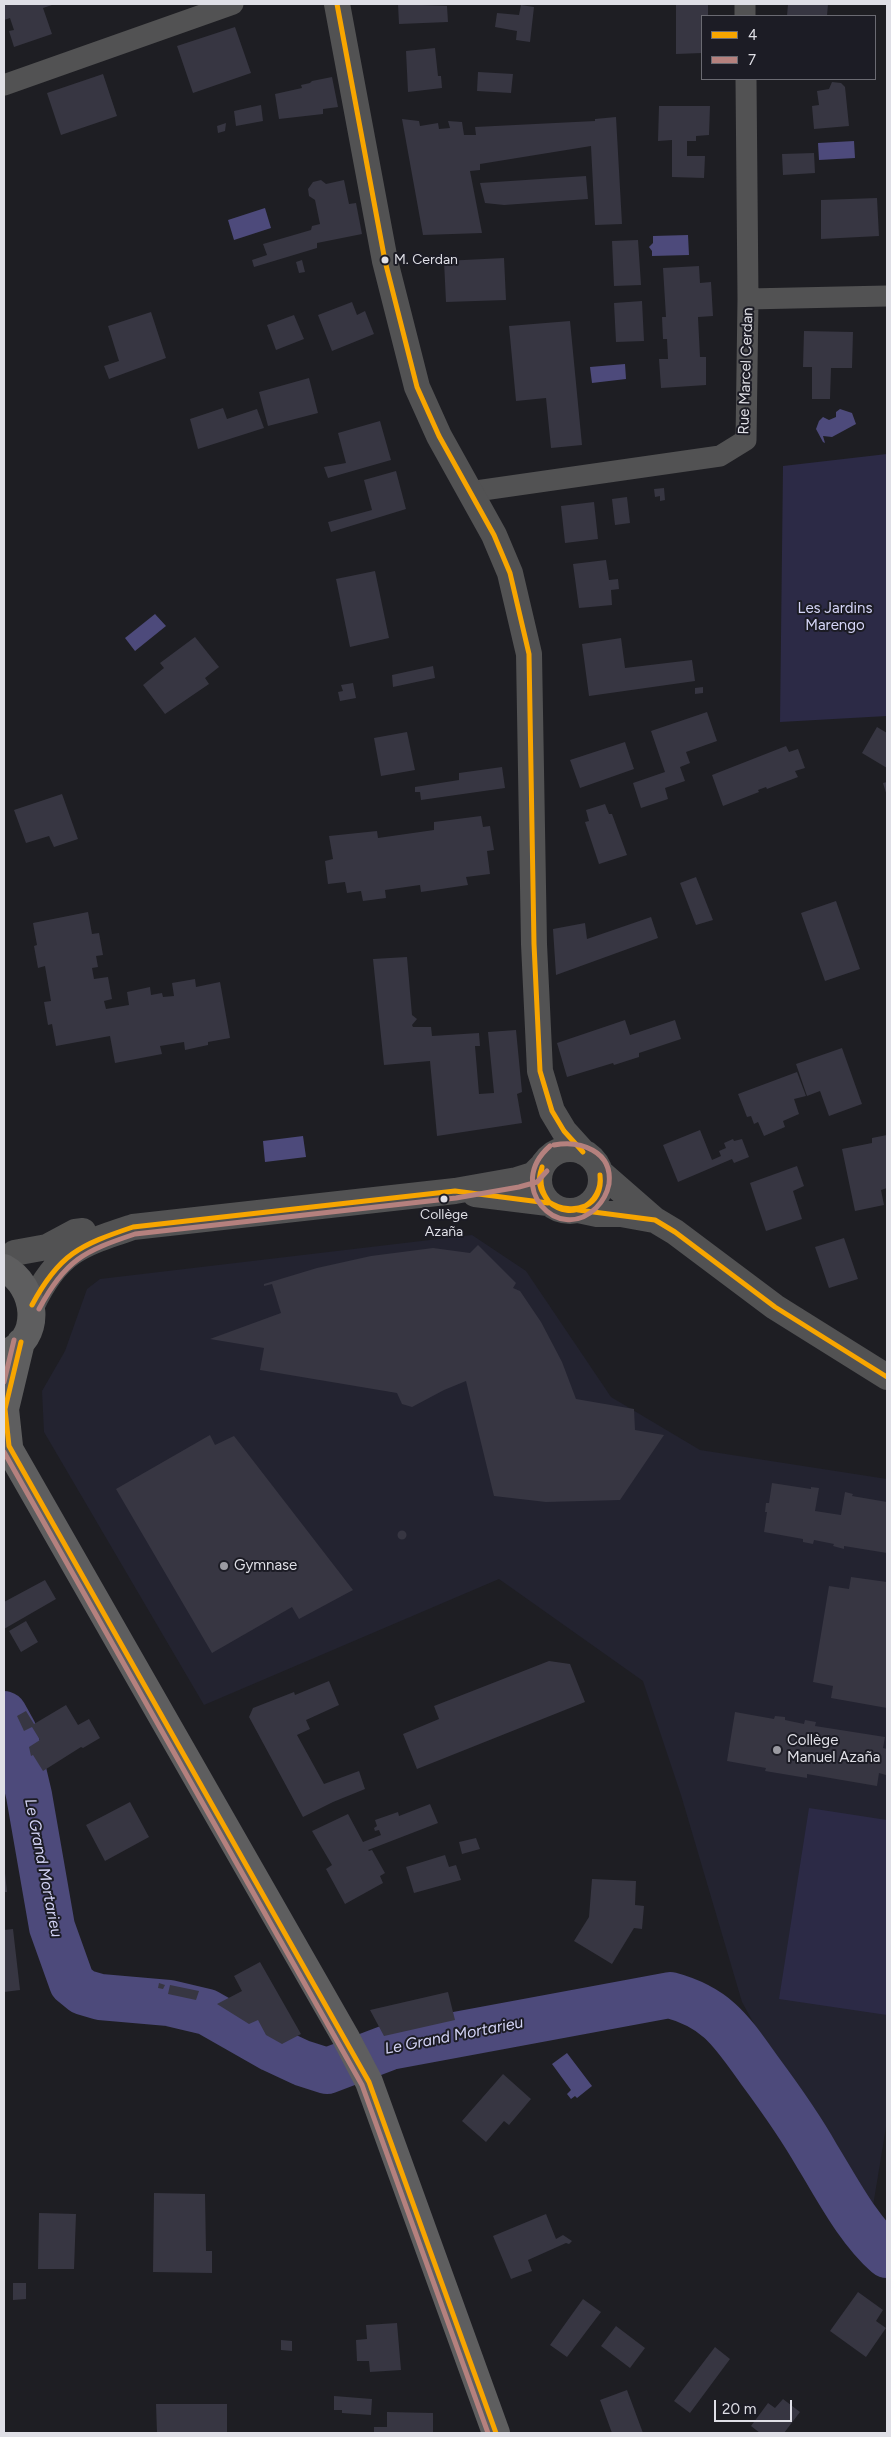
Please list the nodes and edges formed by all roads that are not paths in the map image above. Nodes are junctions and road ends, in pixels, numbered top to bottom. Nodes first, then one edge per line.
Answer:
1 (233, 4) edge
2 (337, 4) edge
3 (746, 80) edge
4 (4, 85) edge
5 (887, 296) edge
6 (748, 299) junction
7 (469, 492) junction
8 (552, 1111) junction
9 (583, 1152) junction
10 (545, 1162) junction
11 (600, 1172) junction
12 (455, 1190) junction
13 (548, 1203) junction
14 (578, 1210) junction
15 (655, 1220) junction
16 (133, 1227) junction
17 (4, 1264) edge
18 (4, 1268) edge
19 (32, 1305) junction
20 (12, 1348) edge
21 (887, 1377) edge
22 (6, 1443) edge
23 (496, 2433) edge

1 - 4 street
2 - 7 street
3 - 6 street, Rue Marcel Cerdan
5 - 6 street
6 - 7 street, Rue Marcel Cerdan
7 - 8 street
8 - 9 street
8 - 10 street
9 - 10 street
9 - 11 street
10 - 12 street
10 - 13 street
11 - 14 street
11 - 15 street
12 - 13 street
12 - 16 street
13 - 14 street
14 - 15 street
15 - 21 street
16 - 17 street
16 - 19 street
18 - 19 main road
19 - 20 main road
20 - 22 main road
22 - 23 main road

